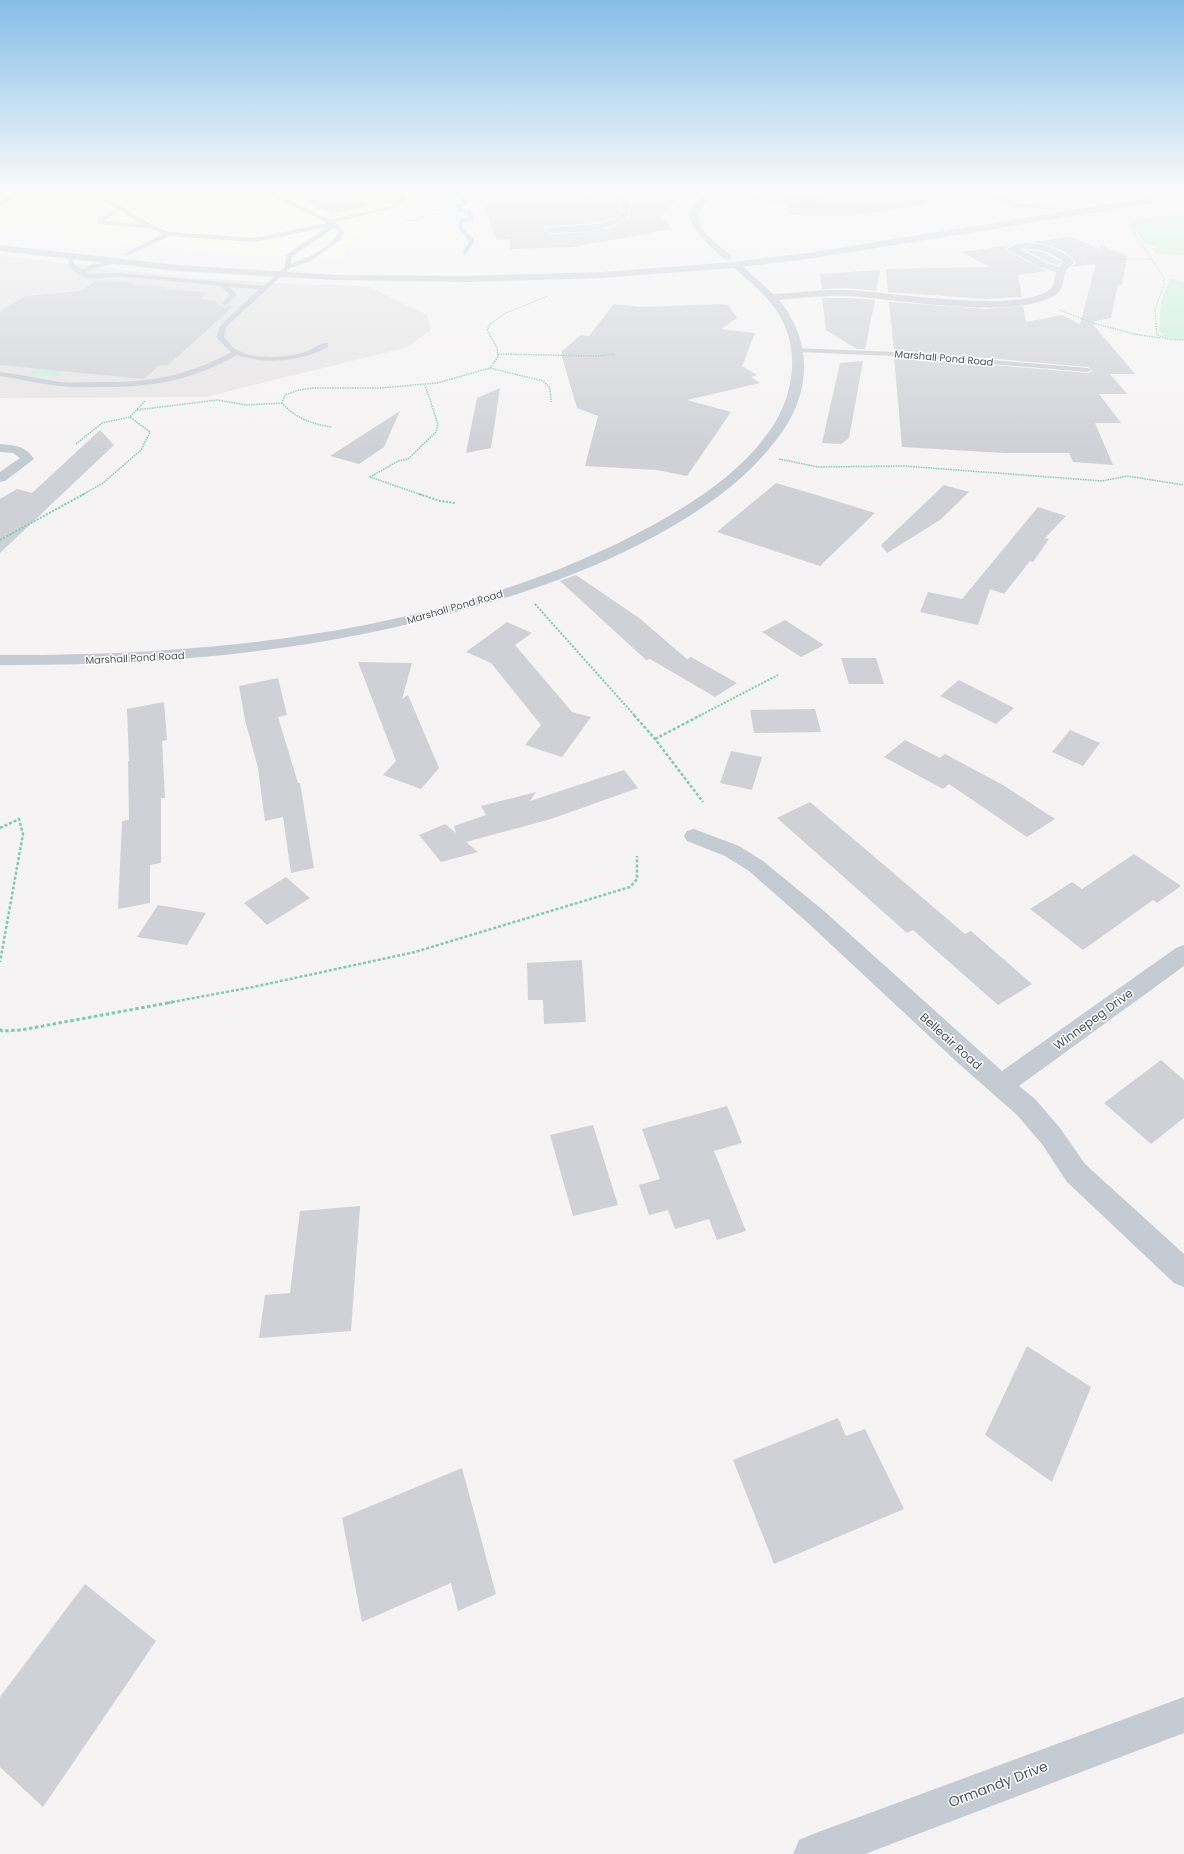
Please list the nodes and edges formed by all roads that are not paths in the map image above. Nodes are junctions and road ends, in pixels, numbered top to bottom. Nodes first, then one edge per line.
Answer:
1 (157, 278) edge
2 (277, 278) edge
3 (345, 278) edge
4 (542, 278) edge
5 (749, 278) edge
6 (1060, 278) edge
7 (223, 285) junction
8 (266, 288) junction
9 (771, 297) junction
10 (225, 304) dead end
11 (325, 345) dead end
12 (798, 350) junction
13 (236, 352) junction
14 (1088, 370) dead end
15 (0, 374) edge
16 (0, 448) edge
17 (0, 478) edge
18 (0, 660) edge
19 (694, 836) dead end
20 (1184, 954) edge
21 (1001, 1085) junction
22 (1184, 1273) edge
23 (1184, 1715) edge
24 (813, 1854) edge

1 - 7 lane
2 - 8 lane
3 - 4 main road
5 - 9 street, Marshall Pond Road
6 - 9 street
7 - 8 lane
7 - 10 lane
8 - 13 lane
9 - 12 street, Marshall Pond Road
11 - 13 lane
12 - 14 lane, Marshall Pond Road
12 - 18 street, Marshall Pond Road
13 - 15 lane
16 - 17 street
19 - 21 street, Belleair Road
20 - 21 street, Winnepeg Drive
21 - 22 street, Belleair Road
23 - 24 street, Ormandy Drive

